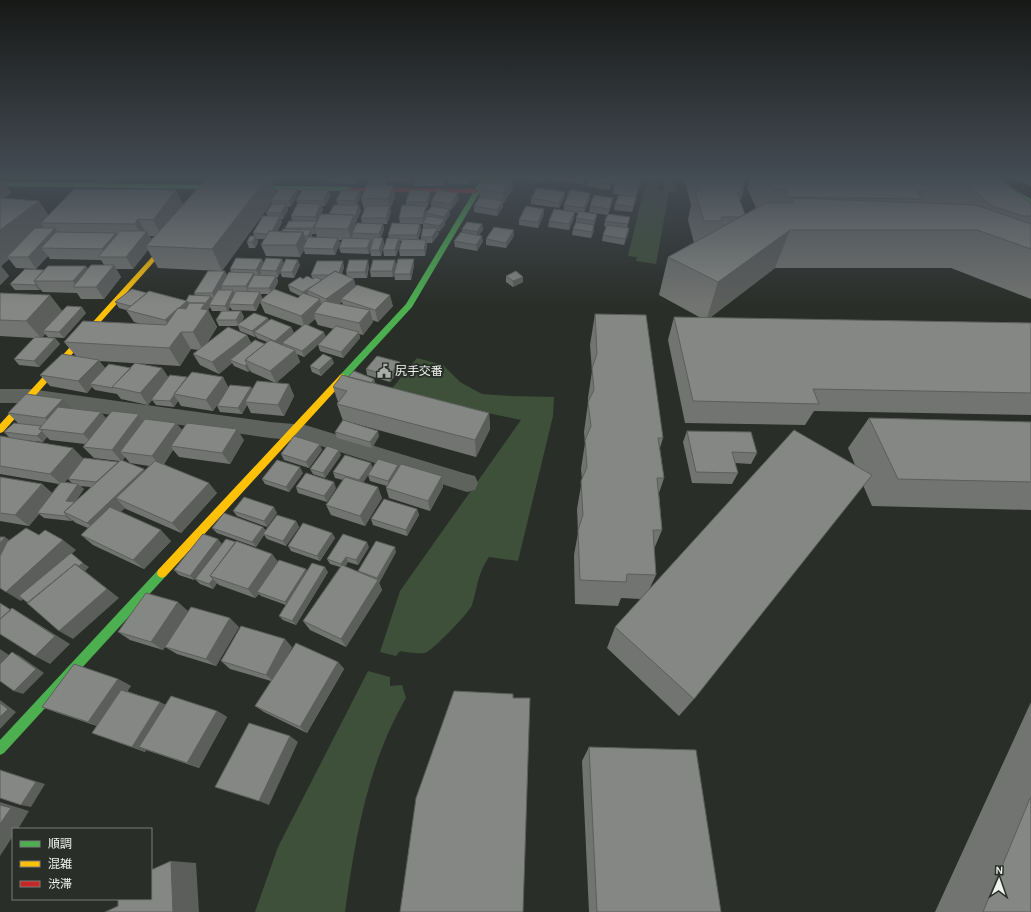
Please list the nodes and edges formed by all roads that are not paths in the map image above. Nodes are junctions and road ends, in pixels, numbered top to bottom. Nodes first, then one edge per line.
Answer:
1 (459, 221) edge
2 (181, 229) edge
3 (0, 396) edge
4 (30, 396) junction
5 (0, 430) edge
6 (289, 433) junction
7 (467, 483) dead end
8 (0, 749) edge

1 - 6 street
2 - 4 street
3 - 4 street
4 - 5 street
4 - 6 street
6 - 7 street
6 - 8 street

